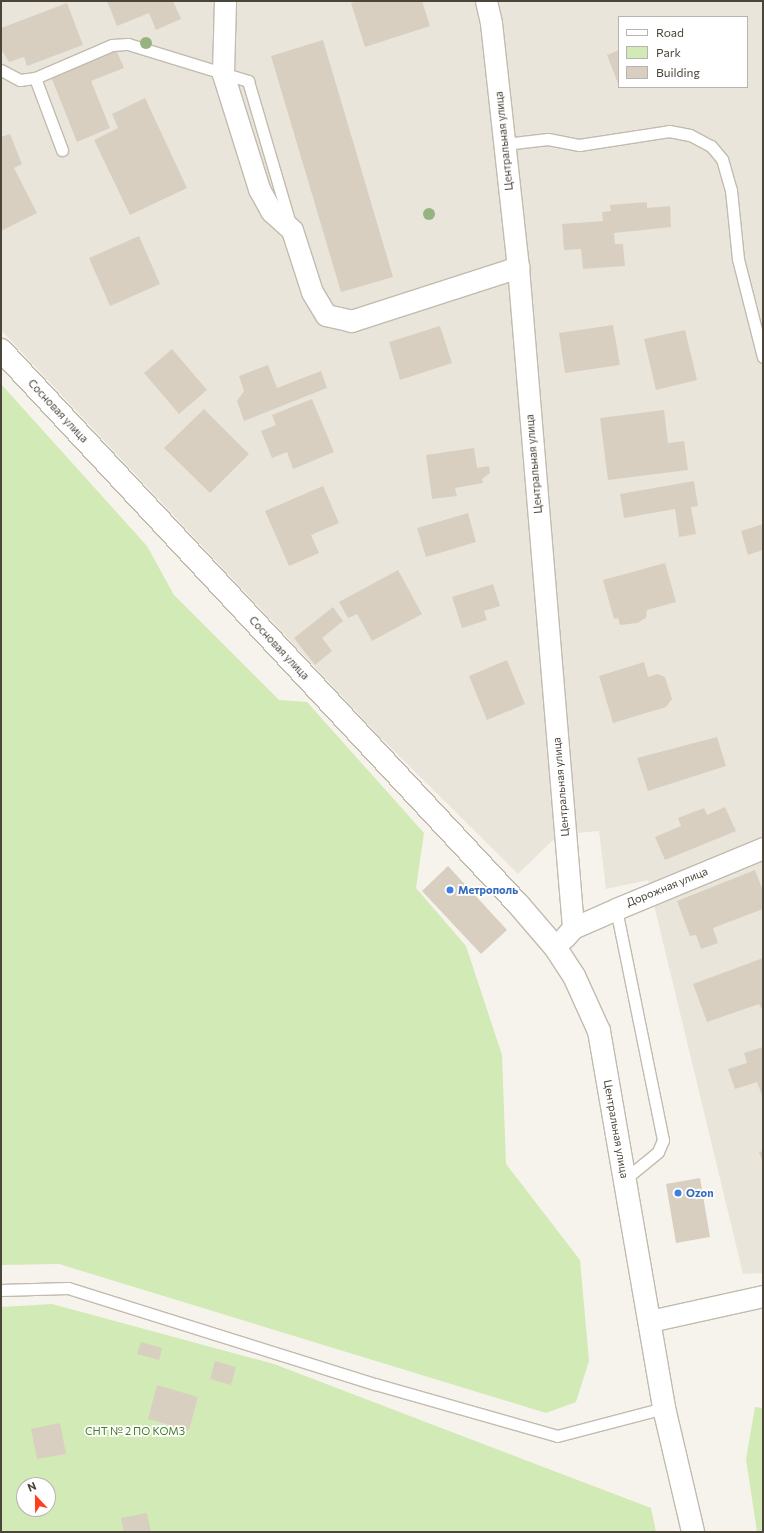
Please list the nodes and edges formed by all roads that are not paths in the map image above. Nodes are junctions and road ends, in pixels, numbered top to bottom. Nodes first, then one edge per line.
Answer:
1 (225, 1) edge
2 (486, 1) edge
3 (1, 70) edge
4 (223, 74) junction
5 (35, 78) junction
6 (505, 144) junction
7 (62, 150) dead end
8 (518, 267) junction
9 (1, 350) edge
10 (763, 357) edge
11 (763, 848) edge
12 (616, 908) junction
13 (572, 928) junction
14 (555, 947) junction
15 (625, 1179) junction
16 (1, 1290) edge
17 (763, 1296) edge
18 (650, 1321) junction
19 (664, 1408) junction
20 (693, 1532) edge

1 - 4 street
2 - 6 street, Центральная улица
3 - 5 lane
4 - 5 lane
4 - 8 street
5 - 7 lane
6 - 8 street, Центральная улица
6 - 10 lane
8 - 13 street, Центральная улица
9 - 14 street, Сосновая улица
11 - 12 street, Дорожная улица
12 - 13 street, Дорожная улица
12 - 15 lane
13 - 14 street
14 - 15 street, Центральная улица
15 - 18 street, Центральная улица
16 - 19 lane
17 - 18 street
18 - 19 street, Центральная улица
19 - 20 street, Центральная улица

